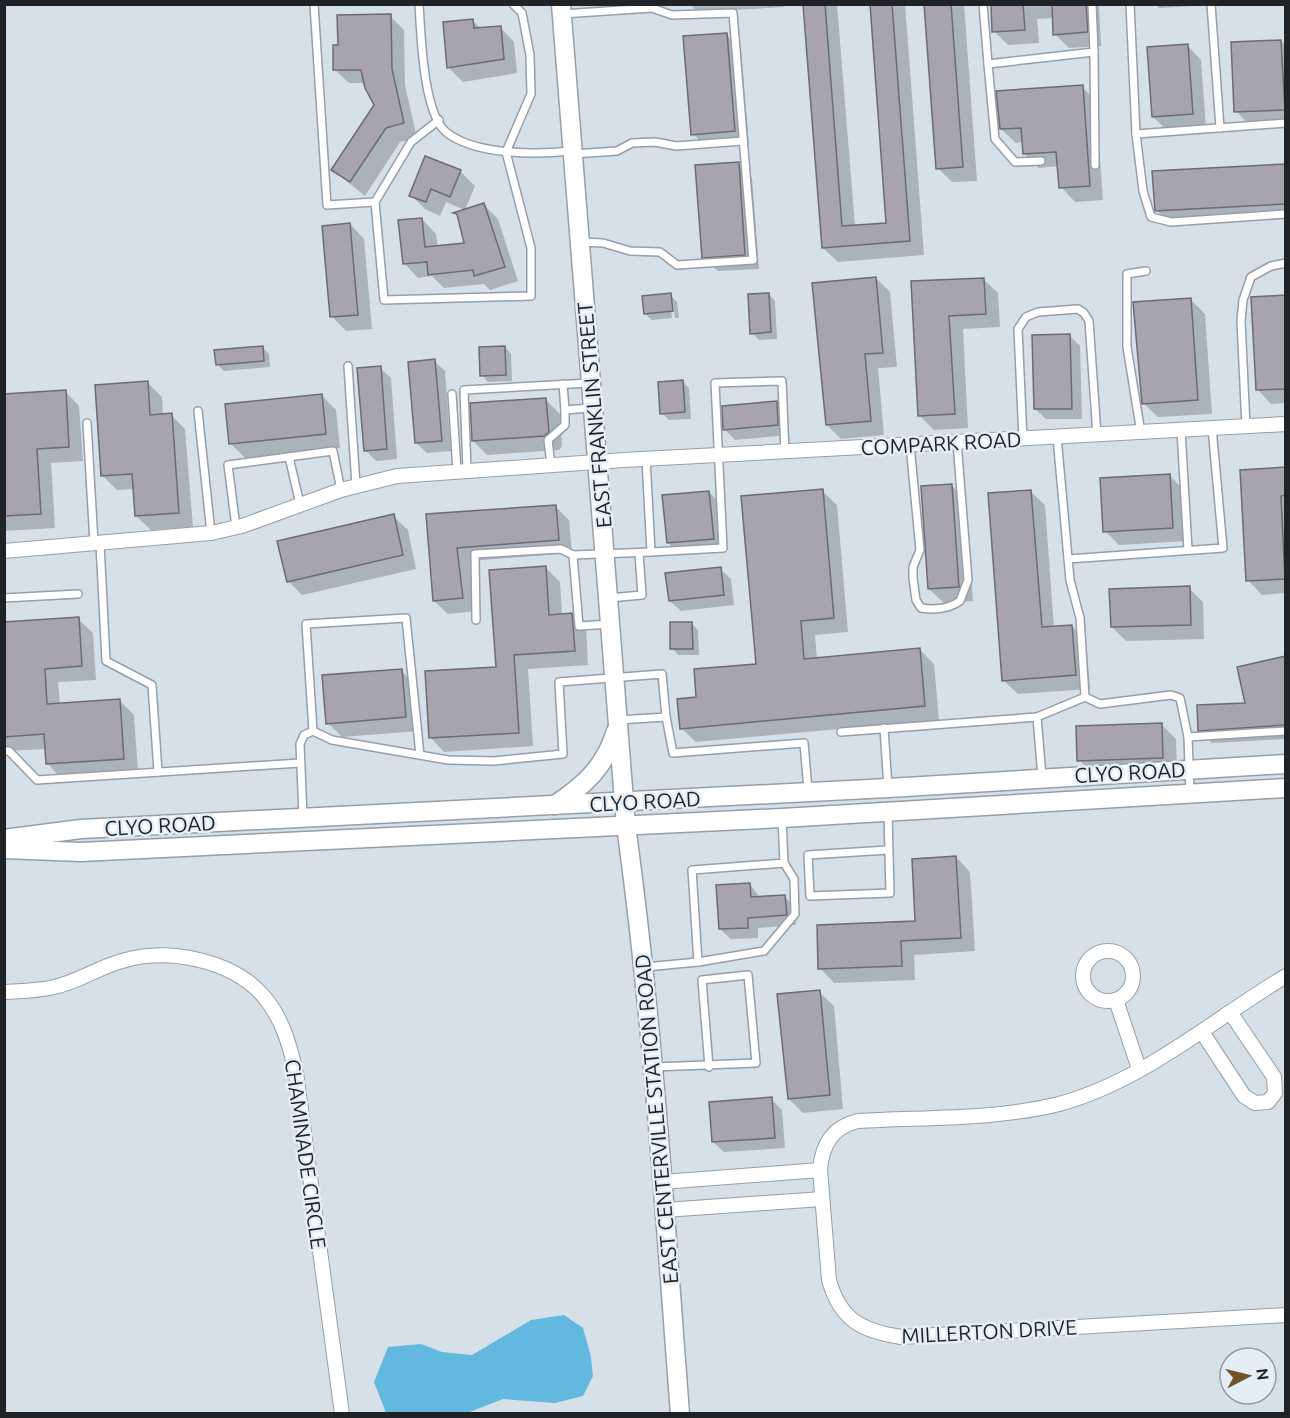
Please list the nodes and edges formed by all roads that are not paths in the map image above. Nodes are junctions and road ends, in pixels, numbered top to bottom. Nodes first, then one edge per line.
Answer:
1 (314, 4) edge
2 (419, 4) edge
3 (513, 4) edge
4 (983, 4) edge
5 (1092, 4) edge
6 (1130, 4) edge
7 (1211, 4) edge
8 (662, 8) edge
9 (562, 9) edge
10 (1094, 52) junction
11 (988, 64) junction
12 (439, 120) junction
13 (1286, 123) edge
14 (1220, 128) junction
15 (1136, 134) junction
16 (743, 141) junction
17 (506, 152) junction
18 (573, 152) junction
19 (1041, 161) dead end
20 (1095, 165) dead end
21 (375, 202) junction
22 (1286, 214) edge
23 (580, 242) junction
24 (1286, 263) edge
25 (1146, 271) dead end
26 (348, 366) dead end
27 (591, 382) junction
28 (563, 384) junction
29 (452, 394) dead end
30 (593, 408) junction
31 (565, 410) junction
32 (198, 411) dead end
33 (87, 423) dead end
34 (1286, 424) edge
35 (1246, 427) junction
36 (1212, 429) junction
37 (1180, 430) junction
38 (1141, 433) junction
39 (1097, 435) junction
40 (1057, 437) junction
41 (1023, 439) junction
42 (957, 442) junction
43 (910, 445) junction
44 (785, 452) junction
45 (718, 456) junction
46 (289, 457) junction
47 (646, 459) junction
48 (597, 462) junction
49 (551, 465) junction
50 (462, 471) junction
51 (356, 485) junction
52 (341, 490) junction
53 (300, 504) junction
54 (236, 527) junction
55 (211, 533) junction
56 (97, 544) junction
57 (1188, 550) junction
58 (4, 551) edge
59 (651, 552) junction
60 (605, 553) junction
61 (639, 553) junction
62 (573, 555) junction
63 (1068, 559) junction
64 (78, 594) dead end
65 (4, 598) edge
66 (608, 598) junction
67 (476, 620) dead end
68 (610, 624) junction
69 (615, 678) junction
70 (1085, 697) junction
71 (666, 717) junction
72 (1036, 717) junction
73 (618, 722) junction
74 (884, 728) junction
75 (313, 731) junction
76 (1286, 731) edge
77 (841, 732) dead end
78 (1188, 737) junction
79 (4, 751) edge
80 (420, 755) junction
81 (300, 763) junction
82 (1286, 764) edge
83 (1189, 769) junction
84 (158, 772) junction
85 (1042, 777) junction
86 (888, 788) junction
87 (1286, 788) edge
88 (808, 791) junction
89 (1190, 795) junction
90 (625, 802) junction
91 (554, 806) junction
92 (888, 813) junction
93 (304, 818) junction
94 (782, 818) junction
95 (626, 826) junction
96 (4, 838) edge
97 (4, 849) edge
98 (888, 850) junction
99 (784, 863) junction
100 (698, 962) junction
101 (642, 967) junction
102 (1286, 976) edge
103 (4, 992) edge
104 (1116, 1000) dead end
105 (1230, 1012) junction
106 (1202, 1032) junction
107 (651, 1067) junction
108 (709, 1067) junction
109 (1139, 1069) junction
110 (820, 1170) junction
111 (663, 1182) junction
112 (822, 1199) junction
113 (665, 1210) junction
114 (1286, 1315) edge
115 (342, 1413) edge
116 (680, 1413) edge

1 - 21 lane
2 - 12 lane
3 - 17 lane
4 - 11 lane
5 - 10 lane
6 - 15 lane
7 - 14 lane
8 - 9 lane
8 - 16 lane
9 - 18 street, EAST FRANKLIN STREET
10 - 11 lane
10 - 20 lane
11 - 19 lane
12 - 17 lane
12 - 21 lane
13 - 14 lane
14 - 15 lane
15 - 22 lane
16 - 18 lane
16 - 23 lane
17 - 18 lane
17 - 21 lane
18 - 23 street, EAST FRANKLIN STREET
23 - 27 street, EAST FRANKLIN STREET
24 - 35 lane
25 - 38 lane
26 - 51 lane
27 - 28 lane
27 - 30 street, EAST FRANKLIN STREET
28 - 31 lane
28 - 50 lane
29 - 50 lane
30 - 31 lane
30 - 48 street, EAST FRANKLIN STREET
31 - 49 lane
32 - 55 lane
33 - 56 lane
34 - 35 street, COMPARK ROAD
35 - 36 street, COMPARK ROAD
36 - 37 street, COMPARK ROAD
36 - 57 lane
37 - 38 street, COMPARK ROAD
37 - 57 lane
38 - 39 street, COMPARK ROAD
39 - 40 street, COMPARK ROAD
39 - 41 lane
40 - 41 street, COMPARK ROAD
40 - 63 lane
41 - 42 street, COMPARK ROAD
42 - 43 street, COMPARK ROAD
42 - 43 lane
43 - 44 street, COMPARK ROAD
44 - 45 street, COMPARK ROAD
44 - 45 lane
45 - 47 street, COMPARK ROAD
45 - 59 lane
46 - 52 lane
46 - 53 lane
46 - 54 lane
47 - 48 street, COMPARK ROAD
47 - 59 lane
48 - 49 street, COMPARK ROAD
48 - 60 street, EAST FRANKLIN STREET
49 - 50 street, COMPARK ROAD
50 - 51 street, COMPARK ROAD
51 - 52 street, COMPARK ROAD
52 - 53 street, COMPARK ROAD
53 - 54 street, COMPARK ROAD
54 - 55 street, COMPARK ROAD
55 - 56 street, COMPARK ROAD
56 - 58 street, COMPARK ROAD
56 - 84 lane
57 - 63 lane
59 - 61 lane
60 - 61 lane
60 - 62 lane
60 - 66 street, EAST FRANKLIN STREET
61 - 66 lane
62 - 67 lane
62 - 68 lane
63 - 70 lane
64 - 65 lane
66 - 68 street, EAST FRANKLIN STREET
68 - 69 street, EAST FRANKLIN STREET
69 - 71 lane
69 - 73 street, EAST FRANKLIN STREET
69 - 80 lane
70 - 72 lane
70 - 78 lane
71 - 73 lane
71 - 88 lane
72 - 74 lane
72 - 85 lane
73 - 90 street, EAST FRANKLIN STREET
73 - 91 street
74 - 77 lane
74 - 86 lane
75 - 80 lane
75 - 80 lane
75 - 81 lane
76 - 78 lane
78 - 83 lane
79 - 84 lane
81 - 84 lane
81 - 93 lane
82 - 83 street, CLYO ROAD
83 - 85 street, CLYO ROAD
83 - 89 lane
85 - 86 street, CLYO ROAD
86 - 88 street, CLYO ROAD
87 - 89 street, CLYO ROAD
88 - 90 street, CLYO ROAD
89 - 92 street, CLYO ROAD
90 - 91 street, CLYO ROAD
90 - 95 street, EAST FRANKLIN STREET
91 - 93 street, CLYO ROAD
92 - 94 street, CLYO ROAD
92 - 98 lane
93 - 96 street, CLYO ROAD
94 - 95 street, CLYO ROAD
94 - 99 lane
95 - 97 street, CLYO ROAD
95 - 101 street, EAST CENTERVILLE STATION ROAD
98 - 98 lane
99 - 100 lane
99 - 100 lane
100 - 101 lane
101 - 107 street, EAST CENTERVILLE STATION ROAD
102 - 105 street, MILLERTON DRIVE
103 - 115 street, CHAMINADE CIRCLE
104 - 109 street
105 - 106 street, MILLERTON DRIVE
105 - 106 street
106 - 109 street, MILLERTON DRIVE
107 - 108 lane
107 - 111 street, EAST CENTERVILLE STATION ROAD
108 - 108 lane
109 - 110 street, MILLERTON DRIVE
110 - 111 street
110 - 112 street, MILLERTON DRIVE
111 - 113 street, EAST CENTERVILLE STATION ROAD
112 - 113 street
112 - 114 street, MILLERTON DRIVE
113 - 116 street, EAST CENTERVILLE STATION ROAD

